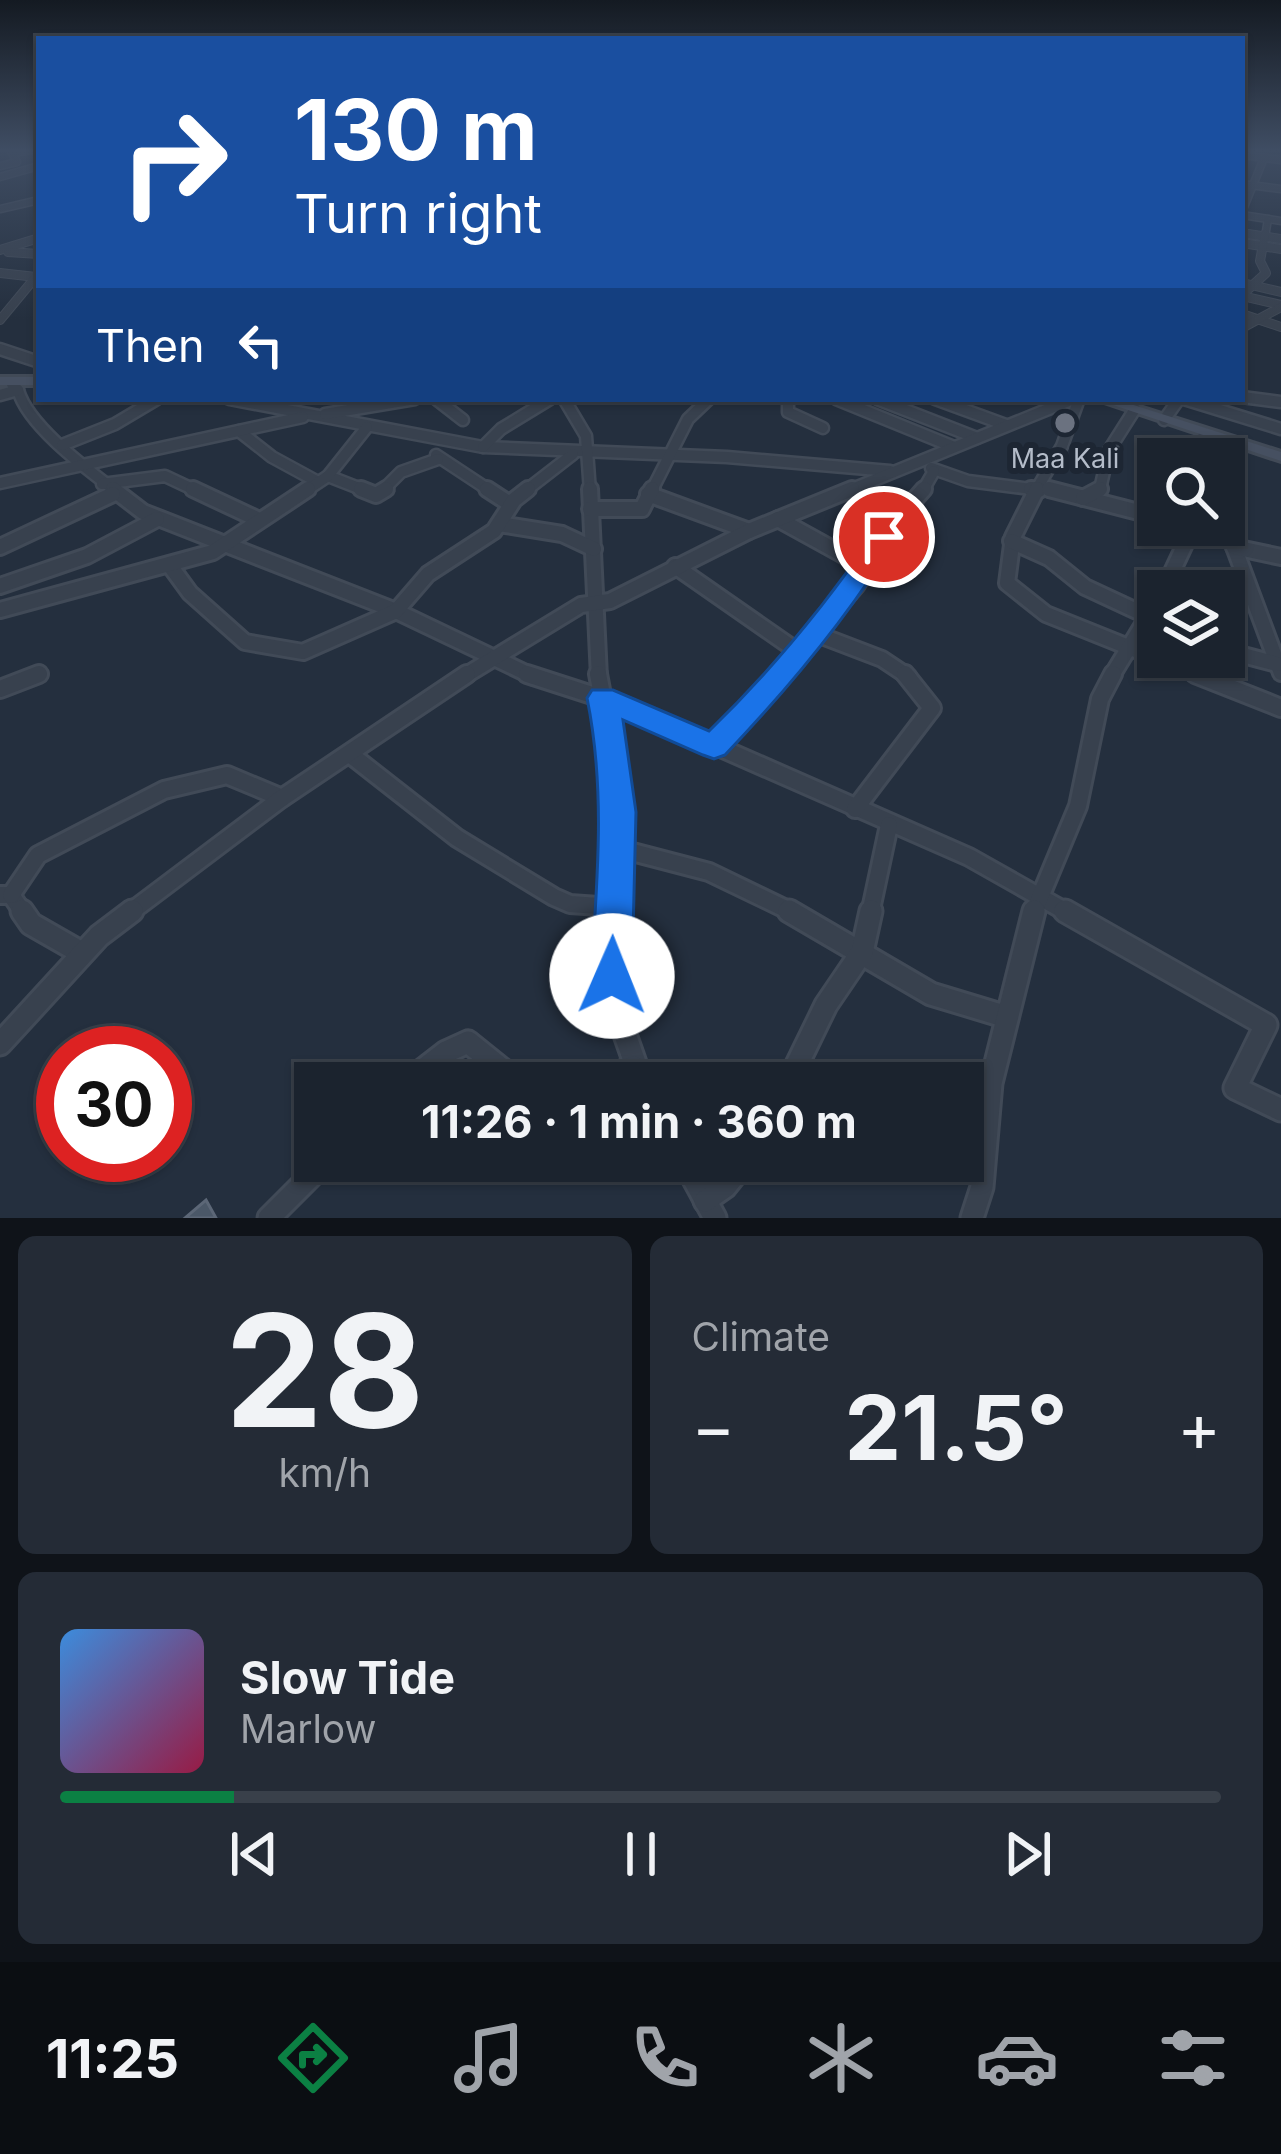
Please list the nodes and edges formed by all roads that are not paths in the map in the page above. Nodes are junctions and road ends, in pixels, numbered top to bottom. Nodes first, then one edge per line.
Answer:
1 (1245, 212) edge
2 (1245, 212) edge
3 (1281, 218) edge
4 (1268, 219) junction
5 (1245, 234) edge
6 (1281, 238) edge
7 (36, 239) edge
8 (1262, 241) junction
9 (1245, 243) edge
10 (1281, 249) edge
11 (0, 251) edge
12 (36, 254) edge
13 (0, 273) edge
14 (36, 278) edge
15 (1253, 286) edge
16 (1281, 292) edge
17 (0, 296) edge
18 (1245, 296) edge
19 (18, 298) junction
20 (1254, 298) junction
21 (1281, 306) edge
22 (1245, 315) edge
23 (1259, 319) junction
24 (0, 320) edge
25 (1245, 326) edge
26 (1281, 328) edge
27 (0, 349) edge
28 (36, 361) edge
29 (36, 364) edge
30 (10, 383) edge
31 (0, 395) edge
32 (1245, 397) edge
33 (153, 402) edge
34 (244, 402) edge
35 (397, 402) edge
36 (440, 402) edge
37 (545, 402) edge
38 (566, 402) edge
39 (706, 402) edge
40 (788, 402) edge
41 (843, 402) edge
42 (885, 402) edge
43 (943, 402) edge
44 (1068, 402) edge
45 (1076, 402) edge
46 (1111, 402) edge
47 (1179, 402) edge
48 (1192, 402) edge
49 (1281, 402) edge
50 (1135, 410) junction
51 (312, 416) junction
52 (1165, 419) junction
53 (463, 420) dead end
54 (1006, 425) junction
55 (368, 427) junction
56 (823, 428) dead end
57 (1281, 429) edge
58 (239, 431) junction
59 (1204, 433) junction
60 (977, 438) junction
61 (1203, 438) edge
62 (434, 439) junction
63 (62, 445) junction
64 (483, 447) junction
65 (954, 447) junction
66 (580, 454) junction
67 (667, 455) junction
68 (1281, 457) edge
69 (438, 459) junction
70 (929, 465) junction
71 (81, 466) junction
72 (895, 471) junction
73 (323, 479) junction
74 (0, 483) edge
75 (1040, 488) junction
76 (108, 489) junction
77 (648, 494) junction
78 (1083, 498) junction
79 (511, 504) junction
80 (590, 509) junction
81 (1137, 512) edge
82 (157, 519) junction
83 (257, 519) junction
84 (778, 519) junction
85 (499, 524) junction
86 (749, 531) junction
87 (1011, 541) junction
88 (222, 546) junction
89 (0, 547) edge
90 (1234, 548) joint
91 (594, 549) junction
92 (1281, 557) edge
93 (675, 566) junction
94 (172, 567) junction
95 (867, 568) junction
96 (0, 589) edge
97 (598, 603) junction
98 (1137, 606) edge
99 (4, 609) edge
100 (396, 611) junction
101 (814, 633) junction
102 (1137, 635) edge
103 (1275, 646) edge
104 (1126, 648) junction
105 (797, 651) junction
106 (1245, 657) edge
107 (488, 659) junction
108 (1279, 669) edge
109 (39, 674) dead end
110 (0, 689) edge
111 (602, 698) junction
112 (1281, 708) edge
113 (714, 746) junction
114 (350, 755) junction
115 (282, 798) junction
116 (855, 809) junction
117 (889, 825) junction
118 (617, 848) junction
119 (6, 895) edge
120 (1036, 899) junction
121 (614, 907) junction
122 (80, 952) junction
123 (862, 952) junction
124 (1006, 1017) junction
125 (1273, 1029) edge
126 (0, 1044) edge
127 (433, 1062) edge
128 (493, 1062) edge
129 (634, 1062) edge
130 (798, 1062) edge
131 (1281, 1110) edge
132 (305, 1182) edge
133 (695, 1182) edge
134 (729, 1182) edge
135 (710, 1209) edge
136 (268, 1218) edge
137 (972, 1218) edge

1 - 3 street
2 - 4 street
3 - 4 street
4 - 8 street
5 - 8 street
6 - 8 street
7 - 11 street
8 - 9 street
8 - 10 street
8 - 15 street
11 - 12 street
13 - 14 street
14 - 19 street
15 - 16 street
15 - 20 street
17 - 19 street
18 - 20 street
19 - 24 street
20 - 21 street
21 - 23 street
22 - 23 street
23 - 25 street
23 - 26 street
27 - 28 street
29 - 30 street
30 - 31 street
30 - 63 street
32 - 49 street
33 - 63 street
34 - 51 street
35 - 51 street
36 - 53 street
37 - 64 street
38 - 66 street
39 - 67 street
40 - 56 street
41 - 65 street
42 - 60 street
43 - 54 street
44 - 54 street
45 - 75 street
46 - 50 main road
47 - 52 street
48 - 57 street
50 - 52 main road
50 - 78 street
51 - 55 street
51 - 58 street
52 - 59 main road
54 - 60 street
55 - 62 street
55 - 73 street
58 - 71 street
58 - 73 street
59 - 61 street
59 - 68 main road
60 - 65 street
62 - 64 street
62 - 69 street
63 - 71 street
64 - 66 street
65 - 70 street
66 - 67 street
66 - 79 street
66 - 80 street
67 - 72 street
67 - 77 street
69 - 73 street
69 - 79 street
70 - 72 street
70 - 75 street
70 - 95 street
71 - 74 street
71 - 76 street
72 - 84 street
73 - 83 street
75 - 78 street
75 - 87 street
76 - 82 street
76 - 83 street
76 - 89 street
77 - 80 street
77 - 86 street
78 - 81 street
79 - 85 street
80 - 91 street
82 - 88 street
82 - 96 street
83 - 88 street
84 - 86 street
84 - 95 street
85 - 91 street
85 - 100 street
86 - 93 street
87 - 98 street
87 - 104 street
88 - 94 street
88 - 100 street
90 - 92 street
90 - 103 street
91 - 97 street
93 - 97 street
93 - 105 street
94 - 99 street
94 - 100 street
95 - 101 street
96 - 99 street
97 - 107 street
97 - 111 street
100 - 107 street
101 - 105 street
101 - 116 street
102 - 104 street
103 - 108 street
104 - 112 street
104 - 120 street
105 - 113 street
106 - 108 street
107 - 111 street
107 - 114 street
109 - 110 street
111 - 113 street
111 - 118 street
113 - 116 street
114 - 115 street
114 - 121 street
115 - 119 street
115 - 122 street
116 - 117 street
117 - 120 street
117 - 123 street
118 - 121 street
118 - 123 street
119 - 122 street
120 - 124 street
120 - 125 street
121 - 129 street
122 - 126 street
123 - 124 street
123 - 130 street
124 - 137 street
125 - 131 street
127 - 128 street
132 - 136 street
133 - 135 street
134 - 135 street

